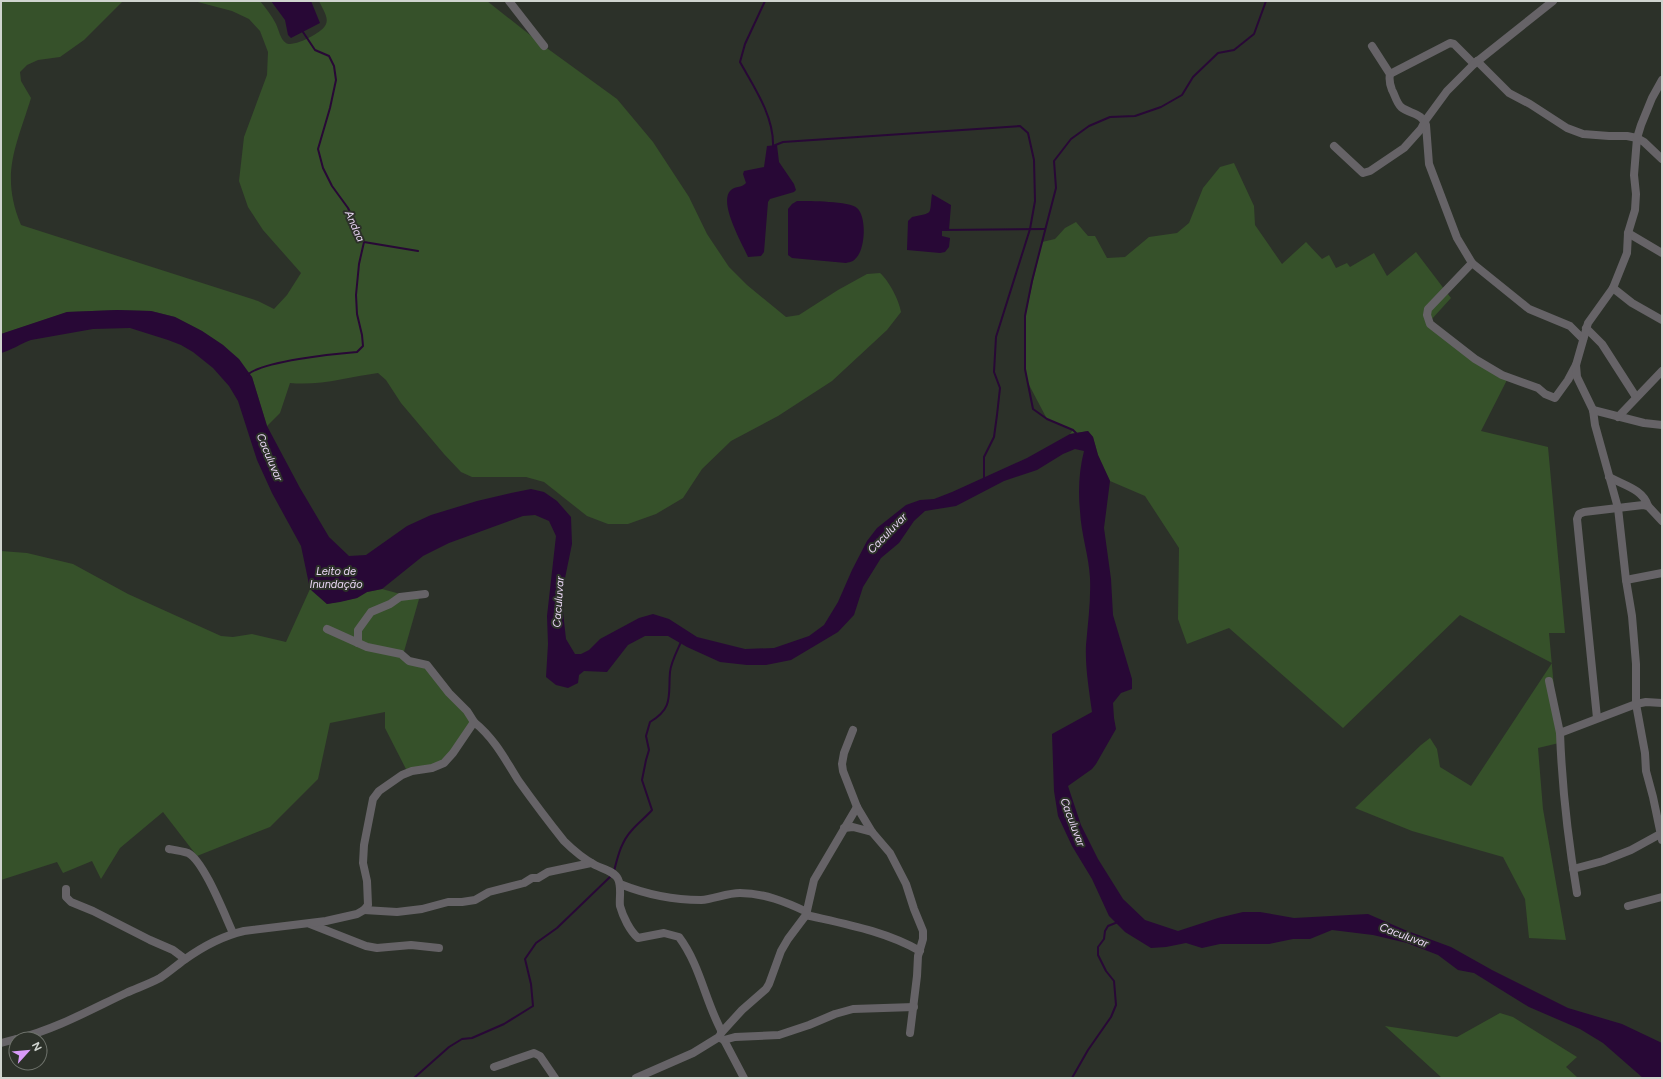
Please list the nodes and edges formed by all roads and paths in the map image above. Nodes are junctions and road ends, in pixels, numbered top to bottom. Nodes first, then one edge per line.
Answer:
1 (509, 1) edge
2 (1553, 1) edge
3 (544, 46) dead end
4 (1372, 46) dead end
5 (1476, 62) junction
6 (1390, 74) junction
7 (1662, 80) edge
8 (1425, 121) junction
9 (1638, 138) junction
10 (1334, 146) dead end
11 (1662, 159) edge
12 (1628, 233) junction
13 (1662, 253) edge
14 (1472, 263) junction
15 (1613, 288) junction
16 (1662, 320) edge
17 (1570, 326) junction
18 (1587, 326) junction
19 (1583, 339) junction
20 (1576, 365) junction
21 (1662, 371) edge
22 (1636, 397) junction
23 (1593, 410) junction
24 (1618, 417) junction
25 (1662, 425) edge
26 (1609, 477) junction
27 (1648, 506) junction
28 (1618, 508) junction
29 (1662, 521) edge
30 (1662, 573) edge
31 (1626, 580) junction
32 (425, 594) dead end
33 (327, 629) dead end
34 (358, 643) junction
35 (1549, 682) dead end
36 (1662, 703) edge
37 (1636, 704) junction
38 (1597, 718) junction
39 (474, 722) junction
40 (853, 730) dead end
41 (1560, 733) junction
42 (857, 807) junction
43 (844, 828) junction
44 (872, 832) junction
45 (1662, 835) edge
46 (169, 849) dead end
47 (591, 863) junction
48 (1573, 869) junction
49 (620, 884) junction
50 (66, 889) dead end
51 (1577, 893) dead end
52 (1662, 897) edge
53 (1628, 906) dead end
54 (364, 910) junction
55 (807, 914) junction
56 (309, 923) junction
57 (233, 934) junction
58 (439, 948) dead end
59 (920, 951) junction
60 (185, 959) junction
61 (914, 1007) junction
62 (41, 1031) edge
63 (910, 1033) dead end
64 (722, 1037) junction
65 (494, 1067) dead end
66 (555, 1078) edge
67 (636, 1078) edge
68 (744, 1078) edge

1 - 3 street
2 - 5 street
4 - 6 street
5 - 6 street
5 - 8 street
5 - 9 street
6 - 8 street
7 - 9 street
8 - 10 street
8 - 14 street
9 - 11 street
9 - 12 street
12 - 13 street
12 - 15 street
14 - 17 street
14 - 20 street
15 - 16 street
15 - 18 street
17 - 18 street
17 - 19 street
18 - 19 street
18 - 22 street
19 - 20 street
20 - 23 street
21 - 22 street
22 - 24 street
23 - 24 street
23 - 26 street
24 - 25 street
26 - 27 street
26 - 28 street
27 - 28 street
27 - 29 street
28 - 31 street
28 - 38 street
30 - 31 street
31 - 37 street
32 - 34 street
33 - 34 street
34 - 39 street
35 - 41 street
36 - 37 street
37 - 38 street
37 - 45 street
38 - 41 street
39 - 47 street
39 - 54 street
40 - 42 street
41 - 48 street
42 - 43 street
42 - 44 street
43 - 44 street
43 - 55 street
44 - 59 street
45 - 48 street
46 - 57 street
47 - 49 street
47 - 54 street
48 - 51 street
49 - 55 street
49 - 64 street
50 - 60 street
52 - 53 street
54 - 56 street
55 - 59 street
55 - 64 street
56 - 57 street
56 - 58 street
57 - 60 street
59 - 61 street
60 - 62 street
61 - 63 street
61 - 64 street
64 - 67 street
64 - 68 street
65 - 66 street

